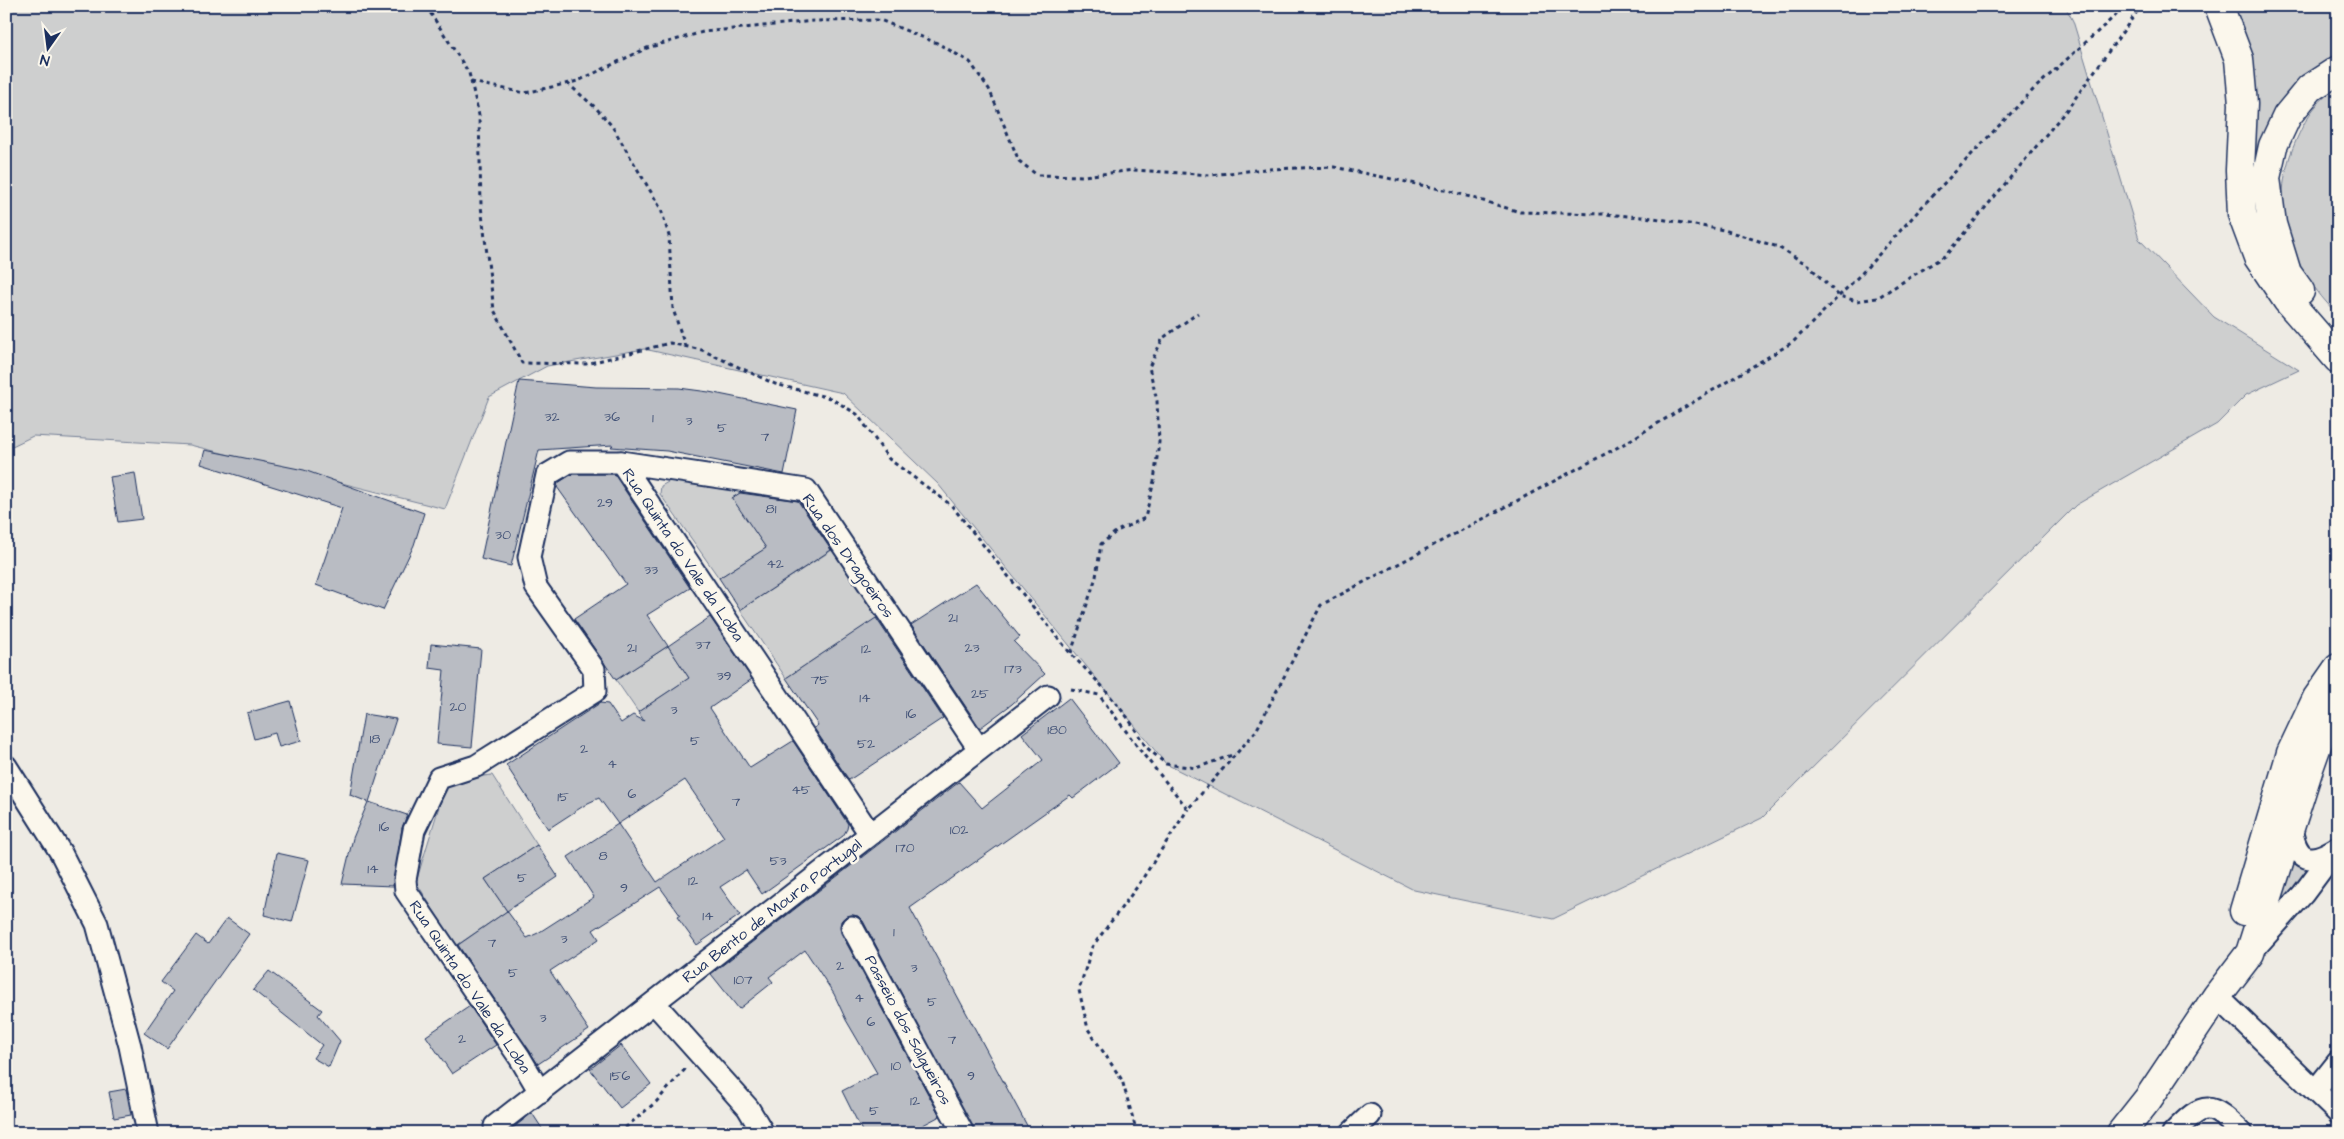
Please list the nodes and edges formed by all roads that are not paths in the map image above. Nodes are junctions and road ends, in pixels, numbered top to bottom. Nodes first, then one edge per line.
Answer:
1 (2219, 6) edge
2 (2338, 70) edge
3 (2338, 339) edge
4 (2338, 359) edge
5 (621, 462) junction
6 (2338, 668) edge
7 (1048, 696) dead end
8 (2338, 700) edge
9 (979, 749) junction
10 (6, 766) edge
11 (2291, 829) junction
12 (870, 834) junction
13 (2338, 847) edge
14 (852, 927) dead end
15 (2250, 953) junction
16 (2217, 996) junction
17 (655, 1004) junction
18 (2338, 1062) edge
19 (2315, 1091) junction
20 (540, 1092) junction
21 (2338, 1113) edge
22 (1370, 1115) dead end
23 (496, 1126) dead end
24 (148, 1133) edge
25 (763, 1133) edge
26 (963, 1133) edge
27 (1351, 1133) edge
28 (2121, 1133) edge
29 (2173, 1133) edge
30 (2242, 1133) edge

1 - 4 main road
2 - 3 main road
5 - 9 street, Rua dos Dragoeiros
5 - 12 street, Rua Quinta do Vale da Loba
5 - 20 street, Rua Quinta do Vale da Loba
6 - 16 main road
7 - 9 street, Rua Bento de Moura Portugal
8 - 11 main road
9 - 12 street, Rua Bento de Moura Portugal
10 - 24 street
11 - 13 street
11 - 15 main road
12 - 17 street, Rua Bento de Moura Portugal
13 - 15 street
14 - 26 street, Passeio dos Salgueiros
15 - 16 main road
16 - 19 street
16 - 28 main road
17 - 20 street, Rua Bento de Moura Portugal
17 - 25 street
18 - 19 street
19 - 21 street
20 - 23 street, Rua Bento de Moura Portugal
22 - 27 street
29 - 30 street

